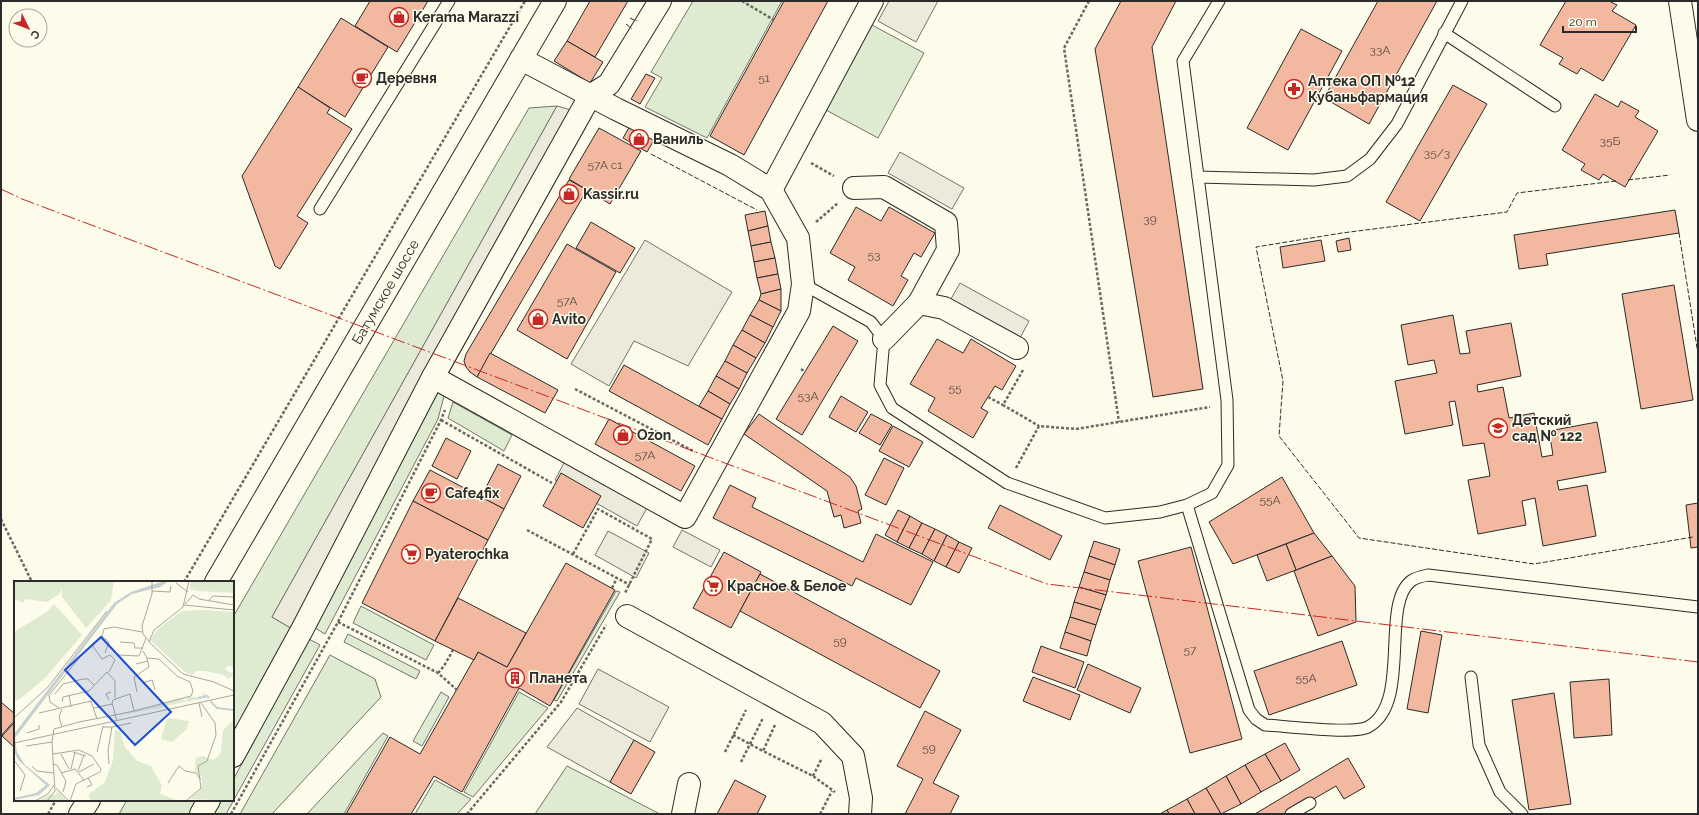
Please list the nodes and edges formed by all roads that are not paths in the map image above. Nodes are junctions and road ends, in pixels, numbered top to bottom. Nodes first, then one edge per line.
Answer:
1 (449, 1) edge
2 (555, 1) edge
3 (660, 1) edge
4 (872, 1) edge
5 (1219, 1) edge
6 (1462, 1) edge
7 (1680, 1) edge
8 (1444, 33) junction
9 (521, 59) junction
10 (590, 96) junction
11 (1555, 106) dead end
12 (1698, 120) edge
13 (1198, 177) junction
14 (854, 188) road end
15 (771, 190) junction
16 (320, 209) dead end
17 (803, 284) junction
18 (919, 302) junction
19 (884, 339) junction
20 (1017, 348) road end
21 (433, 377) junction
22 (1187, 505) junction
23 (217, 581) edge
24 (1698, 607) edge
25 (619, 613) road end
26 (1471, 677) dead end
27 (234, 754) edge
28 (689, 784) dead end
29 (88, 801) edge
30 (208, 801) edge
31 (1310, 803) dead end
32 (860, 806) edge
33 (80, 814) edge
34 (201, 814) edge
35 (683, 814) edge
36 (1291, 814) edge
37 (1522, 814) edge

1 - 16 lane
2 - 9 main road, Батумское шоссе
3 - 10 main road
4 - 15 main road
5 - 13 lane
6 - 8 lane
7 - 12 main road
8 - 11 lane
8 - 13 lane
9 - 10 main road
9 - 23 main road, Батумское шоссе
10 - 15 main road
10 - 21 main road
13 - 22 lane
14 - 18 main road
15 - 17 main road
17 - 19 lane
17 - 21 main road
18 - 19 main road
18 - 20 main road
19 - 22 lane
21 - 27 main road
22 - 24 lane
25 - 32 main road
26 - 37 lane
28 - 35 main road
29 - 33 main road
30 - 34 main road
31 - 36 lane

